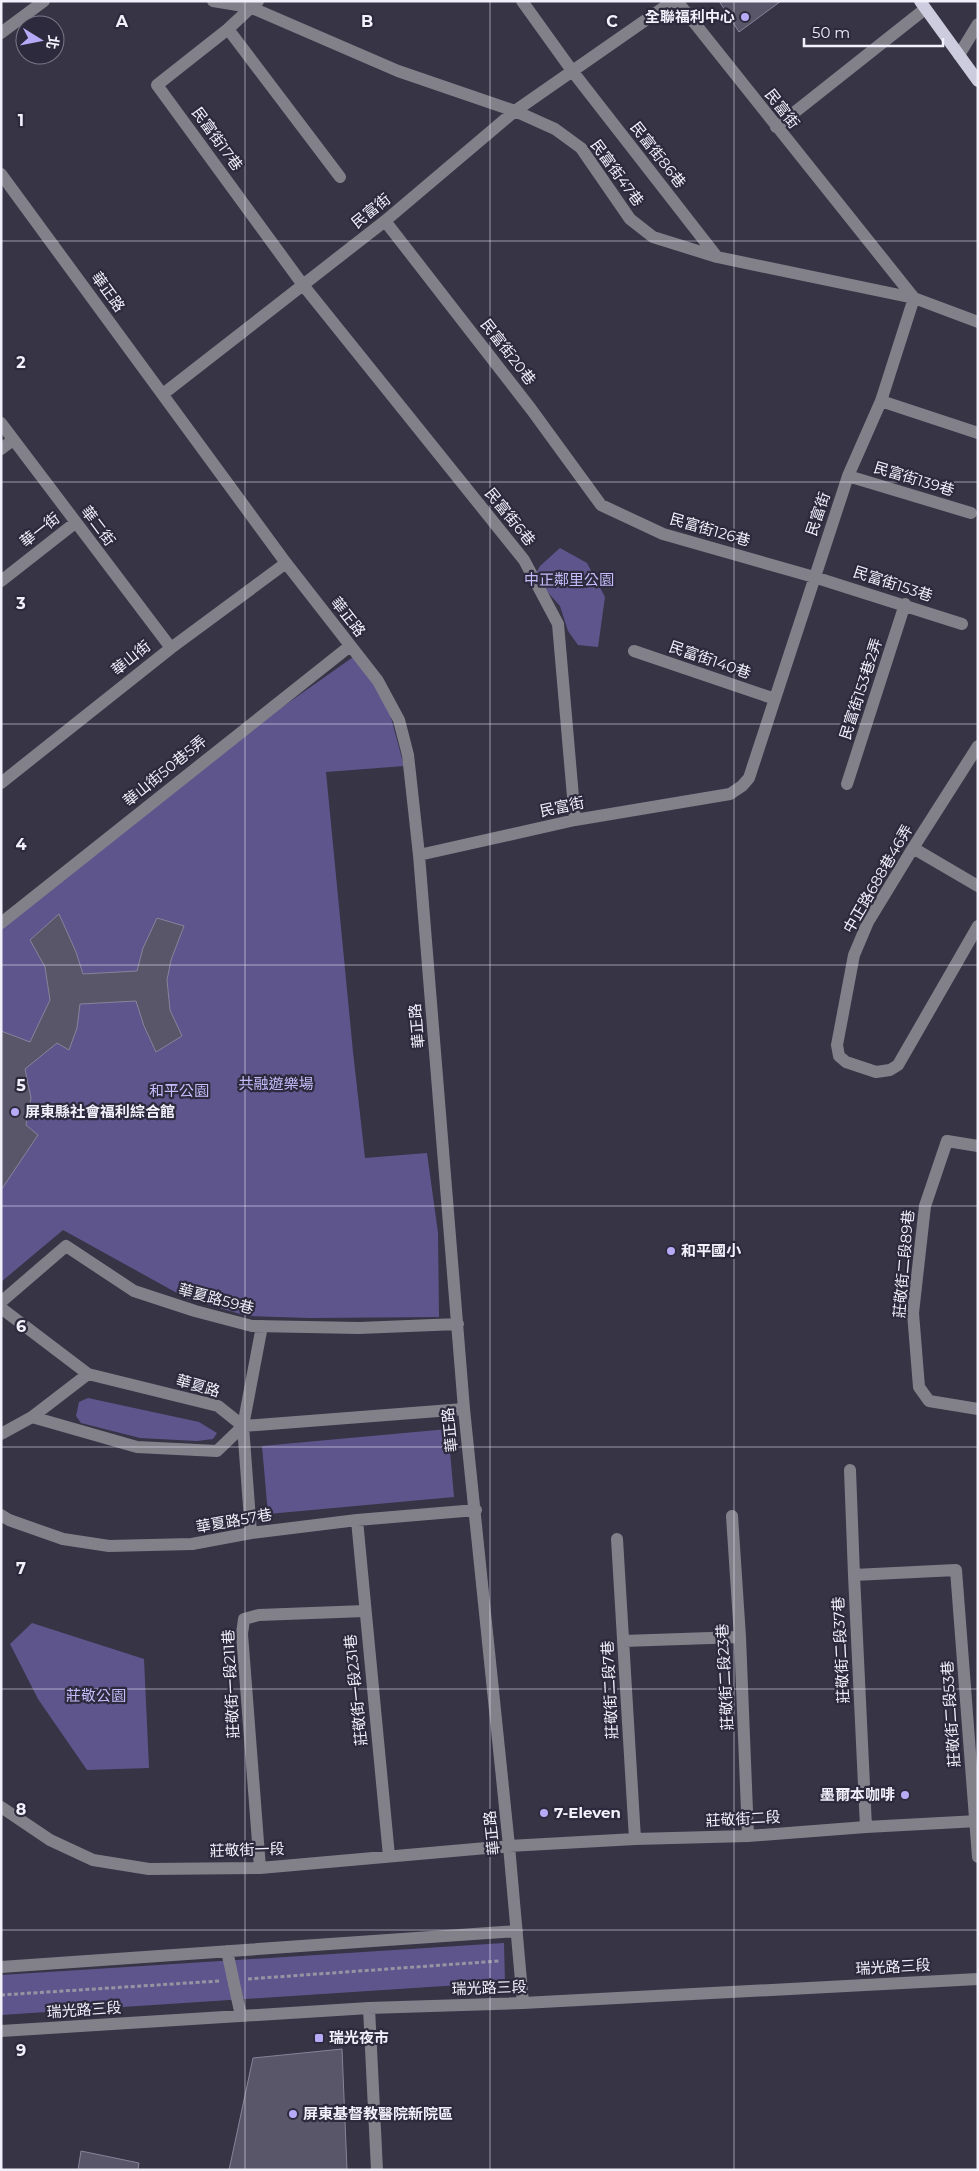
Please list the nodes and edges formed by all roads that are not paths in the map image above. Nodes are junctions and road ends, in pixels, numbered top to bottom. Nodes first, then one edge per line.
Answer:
1 (44, 1) edge
2 (213, 1) edge
3 (522, 1) edge
4 (673, 1) edge
5 (677, 1) edge
6 (254, 4) edge
7 (922, 5) edge
8 (978, 24) edge
9 (228, 29) junction
10 (1, 33) edge
11 (959, 56) junction
12 (573, 72) junction
13 (978, 81) edge
14 (514, 111) junction
15 (776, 127) junction
16 (1, 174) edge
17 (340, 177) dead end
18 (385, 221) junction
19 (717, 257) junction
20 (303, 285) junction
21 (914, 298) junction
22 (978, 322) edge
23 (163, 394) junction
24 (881, 401) junction
25 (1, 423) edge
26 (978, 434) edge
27 (13, 440) junction
28 (1, 449) edge
29 (848, 476) junction
30 (601, 505) joint
31 (970, 513) dead end
32 (75, 522) junction
33 (286, 563) junction
34 (814, 576) junction
35 (1, 581) edge
36 (905, 604) junction
37 (962, 624) dead end
38 (350, 646) junction
39 (170, 648) junction
40 (634, 651) dead end
41 (775, 699) junction
42 (978, 746) edge
43 (1, 783) edge
44 (847, 784) dead end
45 (575, 820) junction
46 (913, 848) junction
47 (419, 855) junction
48 (978, 886) edge
49 (1, 923) edge
50 (978, 926) edge
51 (978, 1146) edge
52 (1, 1302) edge
53 (1, 1308) edge
54 (458, 1324) junction
55 (262, 1326) junction
56 (88, 1374) junction
57 (464, 1409) junction
58 (978, 1409) edge
59 (32, 1417) junction
60 (243, 1426) junction
61 (1, 1434) edge
62 (850, 1470) dead end
63 (476, 1510) junction
64 (1, 1515) edge
65 (732, 1516) dead end
66 (357, 1520) junction
67 (251, 1532) junction
68 (617, 1539) dead end
69 (956, 1570) joint
70 (854, 1575) junction
71 (365, 1611) junction
72 (740, 1637) junction
73 (623, 1641) junction
74 (1, 1807) edge
75 (976, 1821) edge
76 (866, 1827) junction
77 (748, 1836) junction
78 (635, 1839) junction
79 (509, 1846) junction
80 (389, 1856) junction
81 (978, 1857) edge
82 (260, 1868) junction
83 (517, 1931) junction
84 (227, 1952) junction
85 (1, 1968) edge
86 (978, 1979) edge
87 (523, 2003) junction
88 (370, 2008) junction
89 (241, 2016) junction
90 (1, 2031) edge
91 (377, 2170) edge

1 - 10 street
2 - 6 street, 民富街47巷
3 - 12 street, 民富街86巷
4 - 12 street, 民富街
5 - 15 street, 民富街
6 - 9 street, 民富街17巷
6 - 14 street, 民富街47巷
7 - 11 main road
7 - 15 street
8 - 11 street
9 - 17 street
9 - 20 street, 民富街17巷
11 - 13 main road
12 - 14 street, 民富街
12 - 19 street, 民富街86巷
14 - 18 street, 民富街
14 - 19 street, 民富街47巷
15 - 21 street, 民富街
16 - 23 street, 華正路
18 - 20 street, 民富街
18 - 30 street, 民富街20巷
19 - 21 street, 民富街47巷
20 - 23 street, 民富街
20 - 45 street, 民富街6巷
21 - 22 street, 民富街47巷
21 - 24 street, 民富街
23 - 33 street, 華正路
24 - 26 street
24 - 29 street, 民富街
25 - 27 street, 華二街
27 - 28 street
27 - 32 street, 華二街
29 - 31 street, 民富街139巷
29 - 34 street, 民富街
30 - 34 street, 民富街126巷
32 - 35 street, 華一街
32 - 39 street, 華二街
33 - 38 street, 華正路
33 - 39 street, 華山街
34 - 36 street, 民富街153巷
34 - 41 street, 民富街
36 - 37 street, 民富街153巷
36 - 44 street, 民富街153巷2弄
38 - 47 street, 華正路
38 - 49 street, 華山街50巷5弄
39 - 43 street, 華山街
40 - 41 street, 民富街140巷
41 - 45 street, 民富街
42 - 46 street, 中正路688巷46弄
45 - 47 street, 民富街
46 - 48 street
46 - 50 street, 中正路688巷46弄
47 - 54 street, 華正路
51 - 58 street, 莊敬街二段89巷
52 - 55 street, 華夏路59巷
53 - 56 street, 華夏路
54 - 55 street, 華夏路59巷
54 - 57 street, 華正路
55 - 60 street
56 - 59 street
56 - 60 street, 華夏路
57 - 60 street
57 - 63 street, 華正路
59 - 60 street
59 - 61 street
60 - 67 street
62 - 70 street
63 - 66 street, 華夏路57巷
63 - 79 street, 華正路
64 - 67 street, 華夏路57巷
65 - 72 street, 莊敬街二段23巷
66 - 67 street, 華夏路57巷
66 - 71 street, 莊敬街一段231巷
68 - 73 street, 莊敬街二段7巷
69 - 70 street, 莊敬街二段37巷
69 - 75 street, 莊敬街二段53巷
70 - 76 street, 莊敬街二段37巷
71 - 80 street, 莊敬街一段231巷
71 - 82 street, 莊敬街一段211巷
72 - 73 street
72 - 77 street, 莊敬街二段23巷
73 - 78 street, 莊敬街二段7巷
74 - 82 street, 莊敬街一段
75 - 76 street, 莊敬街二段
75 - 81 street, 莊敬街二段53巷
76 - 77 street, 莊敬街二段
77 - 78 street, 莊敬街二段
78 - 79 street, 莊敬街二段
79 - 80 street, 莊敬街一段
79 - 83 street, 華正路
80 - 82 street, 莊敬街一段
83 - 84 street
83 - 87 street, 華正路
84 - 85 street
84 - 89 street
86 - 87 street, 瑞光路三段
87 - 88 street, 瑞光路三段
88 - 89 street, 瑞光路三段
88 - 91 street
89 - 90 street, 瑞光路三段

